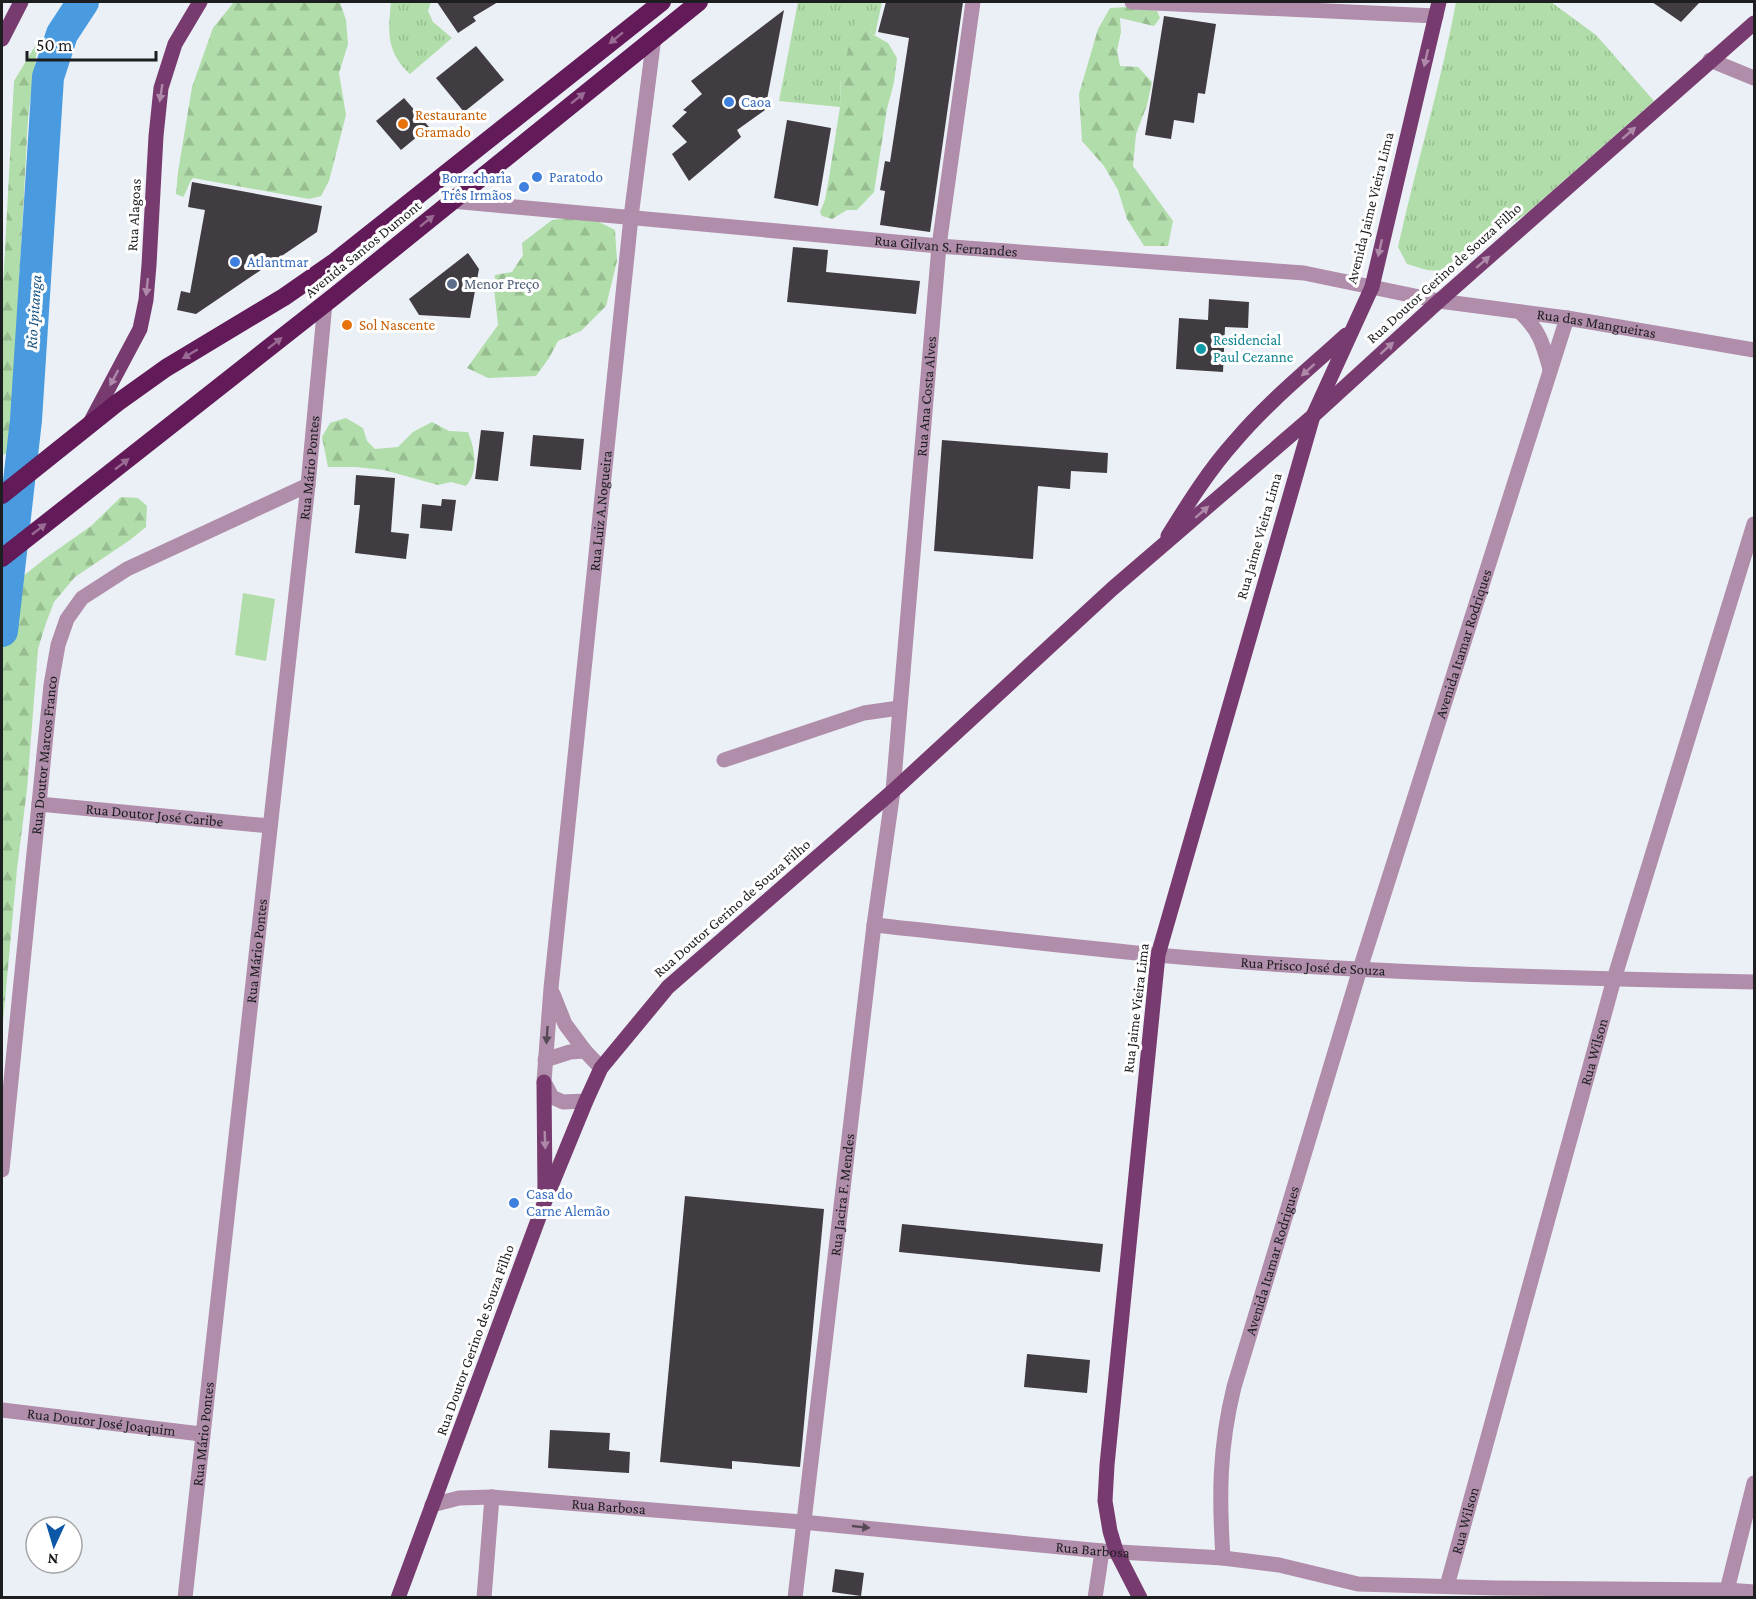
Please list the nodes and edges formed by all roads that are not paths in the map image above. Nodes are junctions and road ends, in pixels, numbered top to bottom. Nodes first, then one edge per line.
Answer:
1 (21, 2) edge
2 (200, 2) edge
3 (662, 2) edge
4 (699, 2) edge
5 (973, 2) edge
6 (1132, 2) edge
7 (1437, 9) edge
8 (1755, 23) edge
9 (654, 37) junction
10 (2, 39) edge
11 (1710, 60) junction
12 (1755, 78) edge
13 (452, 201) junction
14 (632, 217) junction
15 (939, 246) junction
16 (1372, 287) junction
17 (1439, 301) junction
18 (325, 303) junction
19 (1520, 312) junction
20 (1567, 318) junction
21 (1351, 330) junction
22 (1755, 350) edge
23 (1551, 370) junction
24 (1313, 416) junction
25 (88, 426) junction
26 (308, 485) junction
27 (2, 495) edge
28 (1755, 524) edge
29 (1158, 551) junction
30 (2, 558) edge
31 (899, 708) junction
32 (724, 760) dead end
33 (893, 791) junction
34 (39, 804) junction
35 (270, 826) junction
36 (874, 925) junction
37 (1158, 955) junction
38 (1360, 969) junction
39 (1614, 979) junction
40 (1755, 982) edge
41 (551, 988) junction
42 (585, 1051) junction
43 (545, 1060) junction
44 (601, 1068) junction
45 (544, 1082) junction
46 (586, 1101) junction
47 (2, 1170) edge
48 (545, 1201) junction
49 (2, 1410) edge
50 (201, 1434) junction
51 (1755, 1483) edge
52 (492, 1497) junction
53 (432, 1504) junction
54 (802, 1522) junction
55 (1109, 1551) junction
56 (1223, 1558) junction
57 (1447, 1586) junction
58 (1727, 1590) junction
59 (1755, 1592) edge
60 (184, 1598) edge
61 (398, 1598) edge
62 (484, 1598) edge
63 (795, 1598) edge
64 (1095, 1598) edge
65 (1140, 1598) edge

1 - 10 main road
2 -> 25 main road, Rua Alagoas
3 -> 25 highway, Avenida Santos Dumont
4 - 9 highway, Avenida Santos Dumont
5 - 15 street, Rua Ana Costa Alves
6 - 7 street
7 -> 16 main road, Avenida Jaime Vieira Lima
8 - 11 main road, Rua Doutor Gerino de Souza Filho
13 -> 9 highway, Avenida Santos Dumont
9 - 14 street, Rua Luiz A.Nogueira
11 - 12 street
17 -> 11 main road, Rua Doutor Gerino de Souza Filho
13 - 14 street, Rua Gilvan S. Fernandes
18 -> 13 highway, Avenida Santos Dumont
14 - 15 street, Rua Gilvan S. Fernandes
14 - 41 street, Rua Luiz A.Nogueira
15 - 16 street, Rua Gilvan S. Fernandes
15 - 31 street, Rua Ana Costa Alves
16 - 17 street, Rua Gilvan S. Fernandes
16 - 21 main road, Avenida Jaime Vieira Lima
17 - 19 street, Rua das Mangueiras
24 -> 17 main road, Rua Doutor Gerino de Souza Filho
18 - 26 street, Rua Mário Pontes
30 -> 18 highway, Avenida Santos Dumont
19 - 20 street, Rua das Mangueiras
19 - 23 street
20 - 22 street, Rua das Mangueiras
20 - 23 street, Avenida Itamar Rodriques
21 - 24 main road, Avenida Jaime Vieira Lima
21 -> 29 main road, Rua Doutor Gerino de Souza Filho
23 - 38 street, Avenida Itamar Rodriques
29 -> 24 main road, Rua Doutor Gerino de Souza Filho
24 - 37 main road, Rua Jaime Vieira Lima
25 - 27 highway, Avenida Santos Dumont
26 - 34 street, Rua Doutor Marcos Franco
26 - 35 street, Rua Mário Pontes
28 - 39 street, Rua Wilson
29 - 33 main road, Rua Doutor Gerino de Souza Filho
31 - 32 street
31 - 33 street, Rua Ana Costa Alves
33 - 36 street, Rua Jacira F. Mendes
33 - 44 main road, Rua Doutor Gerino de Souza Filho
34 - 35 street, Rua Doutor José Caribe
34 - 47 street, Rua Doutor Marcos Franco
35 - 50 street, Rua Mário Pontes
36 - 37 street, Rua Prisco José de Souza
36 - 54 street, Rua Jacira F. Mendes
37 - 38 street, Rua Prisco José de Souza
37 - 55 main road, Rua Jaime Vieira Lima
38 - 39 street, Rua Prisco José de Souza
38 - 56 street, Avenida Itamar Rodrigues
39 - 40 street, Rua Prisco José de Souza
39 - 57 street, Rua Wilson
41 - 42 street, Rua Luiz A.Nogueira
41 -> 43 street, Rua Luiz A.Nogueira
42 - 43 street
42 - 44 street, Rua Luiz A.Nogueira
43 - 45 street, Rua Luiz A.Nogueira
44 - 46 main road, Rua Doutor Gerino de Souza Filho
45 - 46 street
45 -> 48 main road
46 - 48 main road, Rua Doutor Gerino de Souza Filho
48 - 53 main road, Rua Doutor Gerino de Souza Filho
49 - 50 street, Rua Doutor José Joaquim
50 - 60 street, Rua Mário Pontes
51 - 58 street
52 - 53 street, Rua Barbosa
52 - 54 street, Rua Barbosa
52 - 62 street
53 - 61 main road, Rua Doutor Gerino de Souza Filho
54 -> 55 street, Rua Barbosa
54 - 63 street, Rua Jacira F. Mendes
55 - 56 street, Rua Barbosa
55 - 64 street
55 - 65 main road, Rua Jaime Vieira Lima
56 - 57 street, Rua Barbosa
57 - 58 street, Rua Barbosa
58 - 59 street, Rua Barbosa

